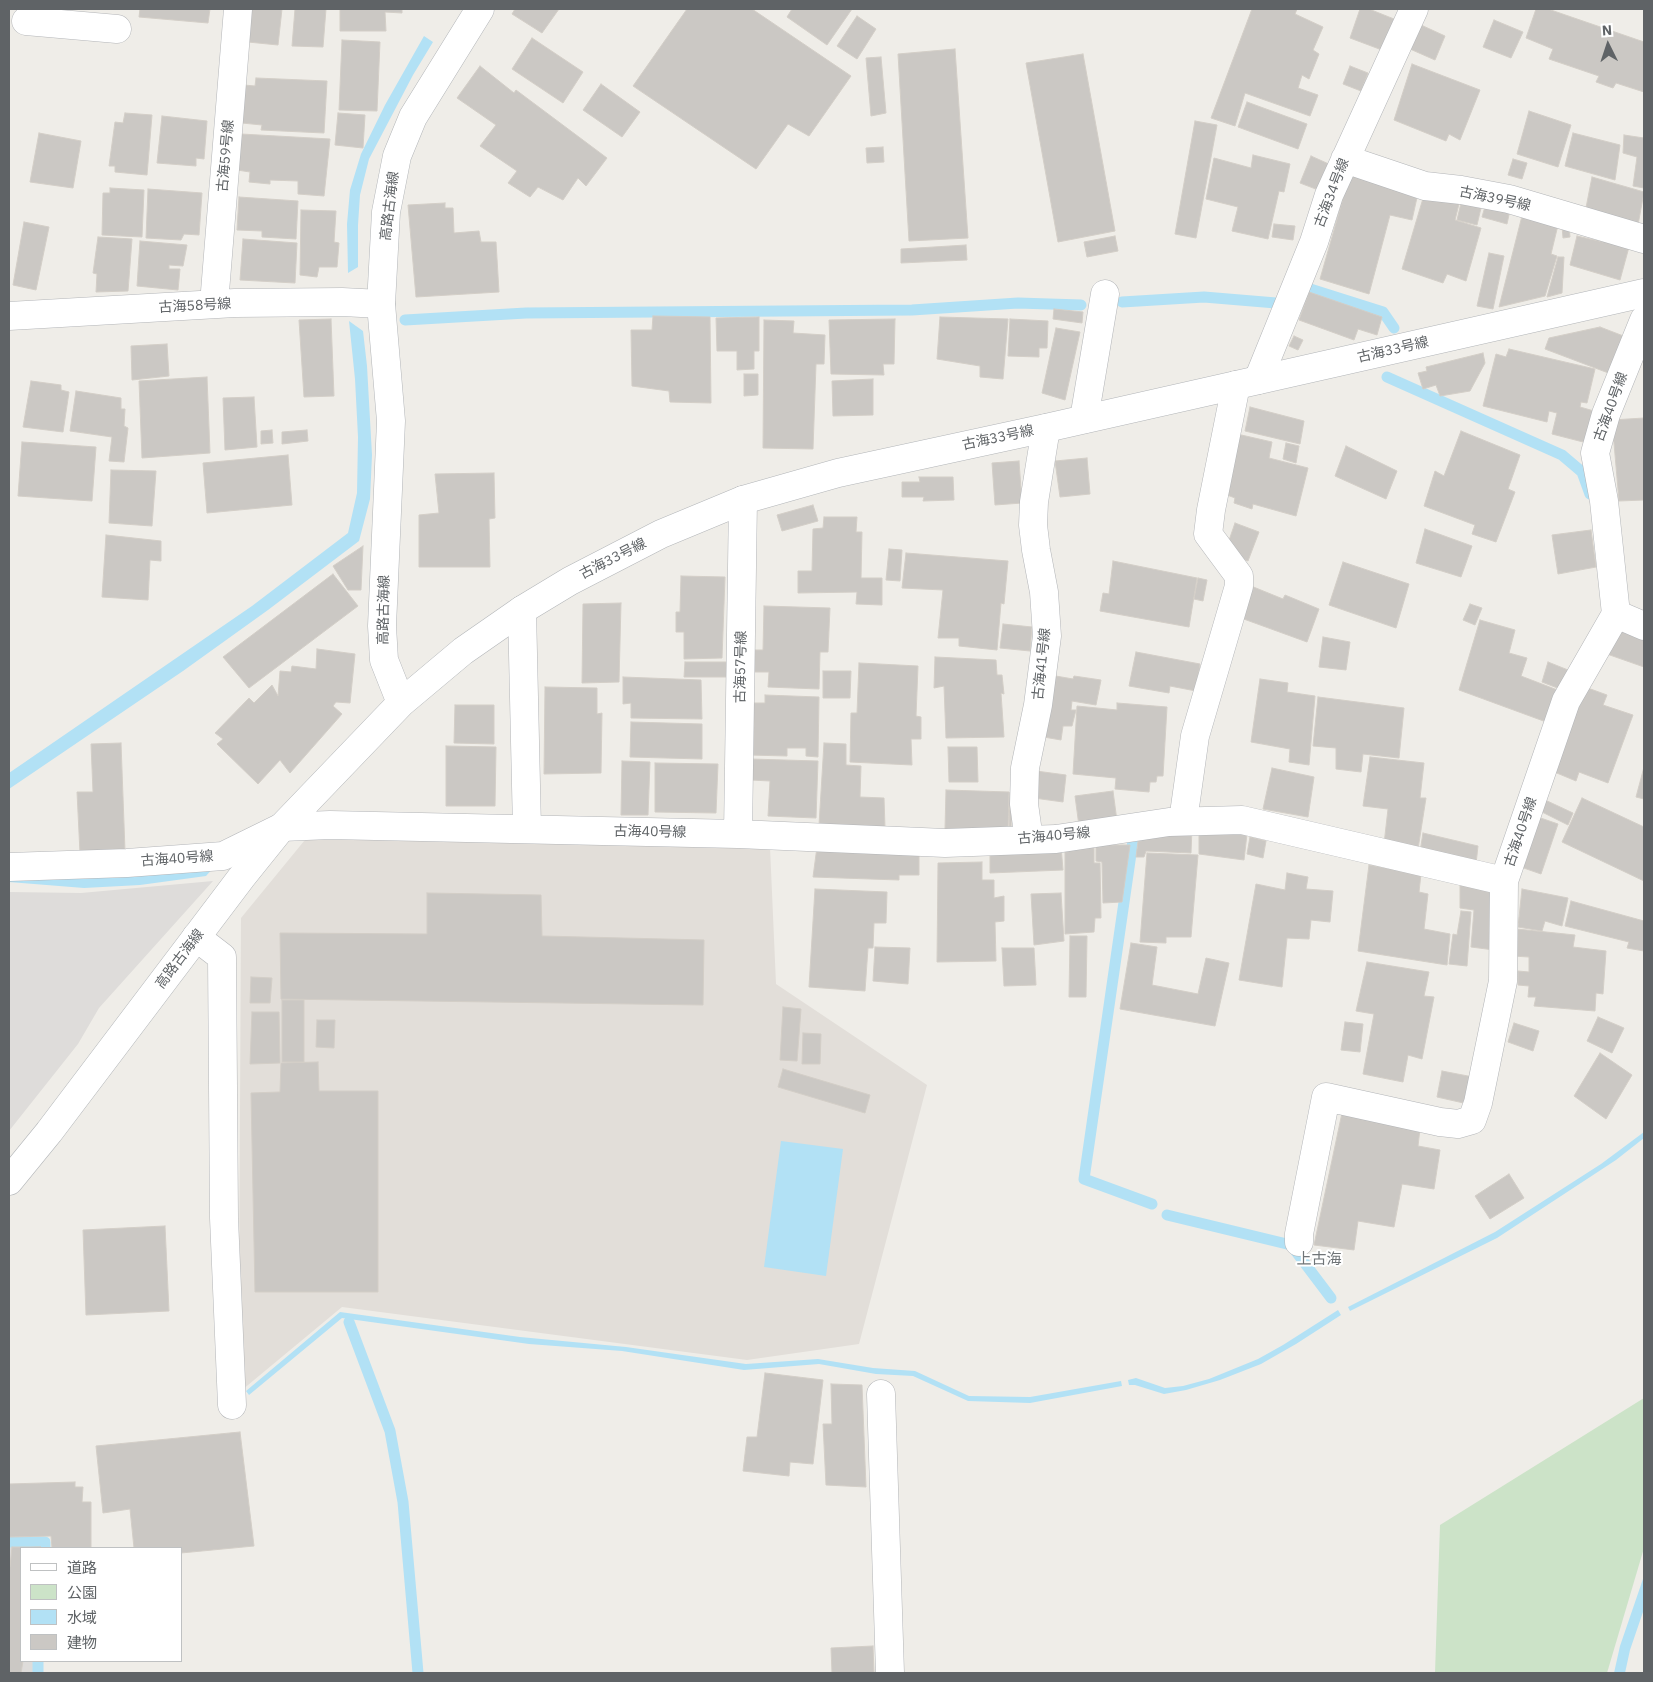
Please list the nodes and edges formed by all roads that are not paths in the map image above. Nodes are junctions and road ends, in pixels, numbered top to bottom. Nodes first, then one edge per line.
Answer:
1 (238, 9) edge
2 (480, 9) edge
3 (1414, 9) edge
4 (21, 17) edge
5 (117, 29) dead end
6 (1345, 159) junction
7 (1644, 239) edge
8 (1106, 294) dead end
9 (1644, 294) edge
10 (214, 304) junction
11 (382, 304) junction
12 (9, 316) edge
13 (1644, 320) edge
14 (1247, 383) junction
15 (1084, 419) junction
16 (1046, 428) junction
17 (743, 500) junction
18 (522, 610) junction
19 (1616, 614) junction
20 (1644, 626) edge
21 (401, 703) junction
22 (1183, 821) junction
23 (282, 827) junction
24 (526, 829) junction
25 (738, 834) junction
26 (1029, 840) junction
27 (9, 867) edge
28 (1504, 881) junction
29 (196, 937) junction
30 (9, 1181) edge
31 (1299, 1242) dead end
32 (881, 1394) dead end
33 (232, 1405) dead end
34 (890, 1673) edge

1 - 10 street, 古海59号線
2 - 11 street, 高路古海線
3 - 6 street, 古海34号線
4 - 5 street
6 - 7 street, 古海39号線
6 - 14 street, 古海34号線
8 - 15 street
9 - 14 street, 古海33号線
10 - 11 street, 古海58号線
10 - 12 street, 古海58号線
11 - 21 street, 高路古海線
13 - 19 street, 古海40号線
14 - 15 street, 古海33号線
14 - 22 street, 古海34号線
15 - 16 street, 古海33号線
16 - 17 street, 古海33号線
16 - 26 street, 古海41号線
17 - 18 street, 古海33号線
17 - 25 street, 古海57号線
18 - 21 street, 古海33号線
18 - 24 street
19 - 20 street
19 - 28 street, 古海40号線
21 - 23 street, 高路古海線
22 - 26 street, 古海40号線
22 - 28 street, 古海40号線
23 - 24 street, 古海40号線
23 - 27 street, 古海40号線
23 - 29 street, 高路古海線
24 - 25 street, 古海40号線
25 - 26 street, 古海40号線
28 - 31 street
29 - 30 street, 高路古海線
29 - 33 street
32 - 34 street

